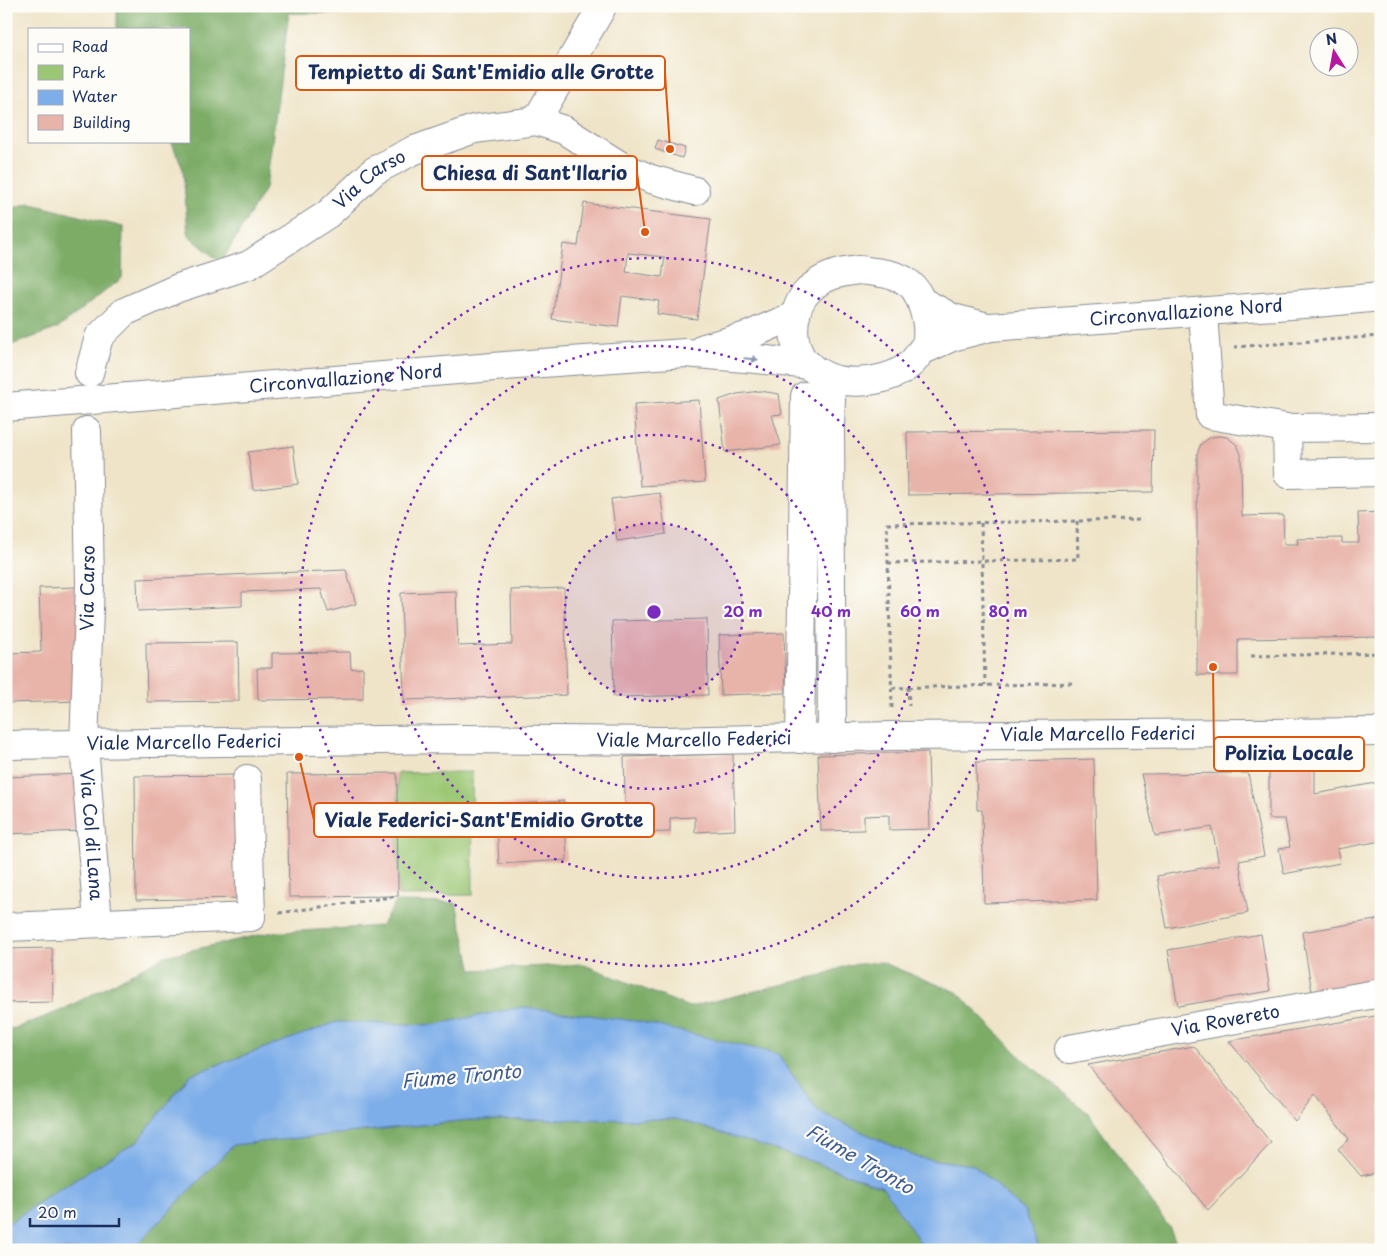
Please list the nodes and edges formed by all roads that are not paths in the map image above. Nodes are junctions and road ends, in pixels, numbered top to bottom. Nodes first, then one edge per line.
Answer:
1 (598, 6) edge
2 (536, 121) junction
3 (696, 192) dead end
4 (1381, 297) edge
5 (921, 301) junction
6 (1203, 312) junction
7 (796, 315) junction
8 (992, 327) junction
9 (921, 351) junction
10 (685, 353) junction
11 (818, 371) junction
12 (89, 373) dead end
13 (854, 381) junction
14 (805, 396) dead end
15 (6, 408) edge
16 (830, 426) junction
17 (1381, 427) edge
18 (1287, 428) junction
19 (87, 431) dead end
20 (1381, 472) edge
21 (1381, 732) edge
22 (800, 738) junction
23 (832, 738) junction
24 (84, 744) junction
25 (6, 745) edge
26 (247, 779) dead end
27 (98, 923) junction
28 (6, 927) edge
29 (1381, 993) edge
30 (1069, 1049) dead end

1 - 2 street
2 - 3 street, Via Carso
2 - 12 street, Via Carso
4 - 6 street, Circonvallazione Nord
5 - 7 street, Circonvallazione Nord
5 - 8 street, Circonvallazione Nord
5 - 9 street, Circonvallazione Nord
6 - 8 street, Circonvallazione Nord
6 - 18 street
7 - 10 street, Circonvallazione Nord
7 - 11 street, Circonvallazione Nord
8 - 9 street, Circonvallazione Nord
9 - 13 street, Circonvallazione Nord
10 -> 11 street, Circonvallazione Nord
10 - 15 street, Circonvallazione Nord
11 - 13 street, Circonvallazione Nord
11 - 16 street
13 - 16 street
14 - 22 street
16 - 23 street
17 - 18 street
18 - 20 street
19 - 24 street, Via Carso
21 - 23 street, Viale Marcello Federici
22 - 23 street, Viale Marcello Federici
22 - 24 street, Viale Marcello Federici
24 - 25 street, Viale Marcello Federici
24 - 27 street, Via Col di Lana
26 - 27 street, Via Col di Lana
27 - 28 street, Via Col di Lana
29 - 30 street, Via Rovereto

